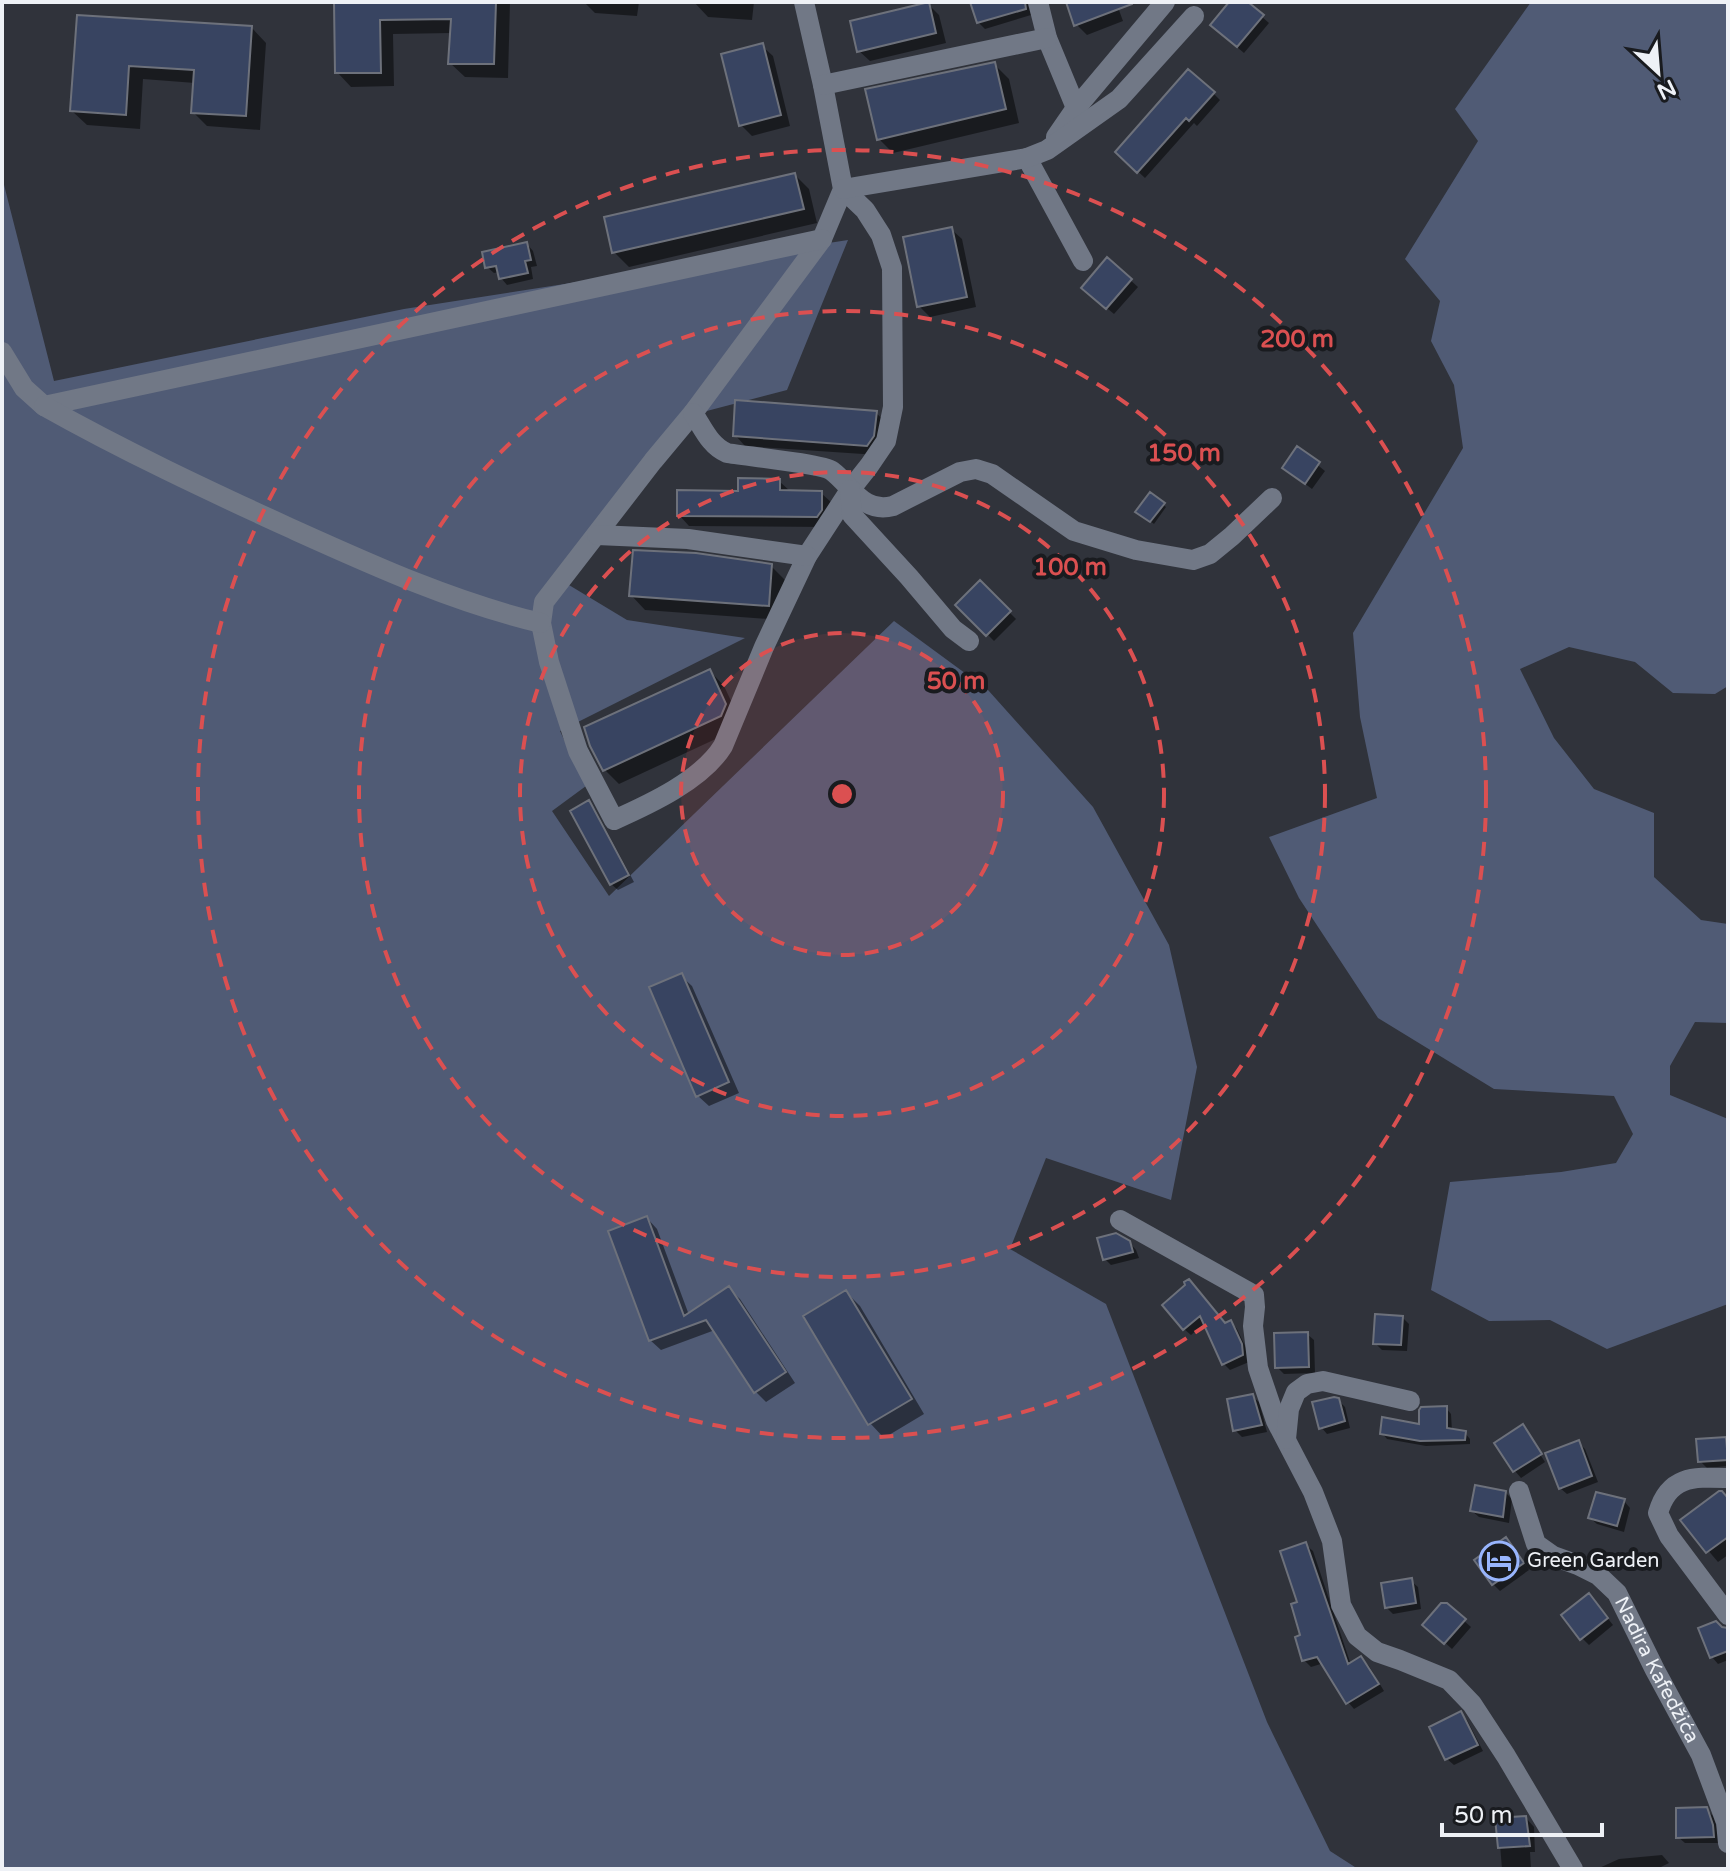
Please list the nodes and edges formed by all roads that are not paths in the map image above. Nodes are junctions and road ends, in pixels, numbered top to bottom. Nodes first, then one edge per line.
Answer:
1 (804, 2) edge
2 (1038, 2) edge
3 (1165, 2) edge
4 (1194, 16) dead end
5 (1047, 38) junction
6 (823, 85) junction
7 (1076, 108) junction
8 (1047, 150) junction
9 (1027, 158) junction
10 (843, 189) junction
11 (822, 239) junction
12 (1083, 261) dead end
13 (2, 352) edge
14 (44, 406) junction
15 (693, 413) junction
16 (850, 490) junction
17 (1272, 498) dead end
18 (597, 535) junction
19 (807, 556) junction
20 (541, 623) junction
21 (969, 641) dead end
22 (1120, 1220) dead end
23 (1410, 1401) dead end
24 (1286, 1439) junction
25 (1728, 1478) edge
26 (1519, 1491) dead end
27 (1728, 1615) edge
28 (1728, 1843) edge
29 (1573, 1869) edge

1 - 6 street
2 - 5 street
3 - 7 street
4 - 8 street
5 - 6 street
5 - 7 street
6 - 10 street
7 - 8 street
8 - 9 street
9 - 10 street
9 - 12 street
10 - 11 street
10 - 16 street
11 - 14 street
11 - 15 street
13 - 14 street
14 - 20 street
15 - 16 street
15 - 18 street
16 - 17 street
16 - 19 street
16 - 21 street
18 - 19 street
18 - 20 street
19 - 20 street
22 - 24 street
23 - 24 street
24 - 29 street
25 - 27 street
26 - 28 street, Nadira Kafedžića

